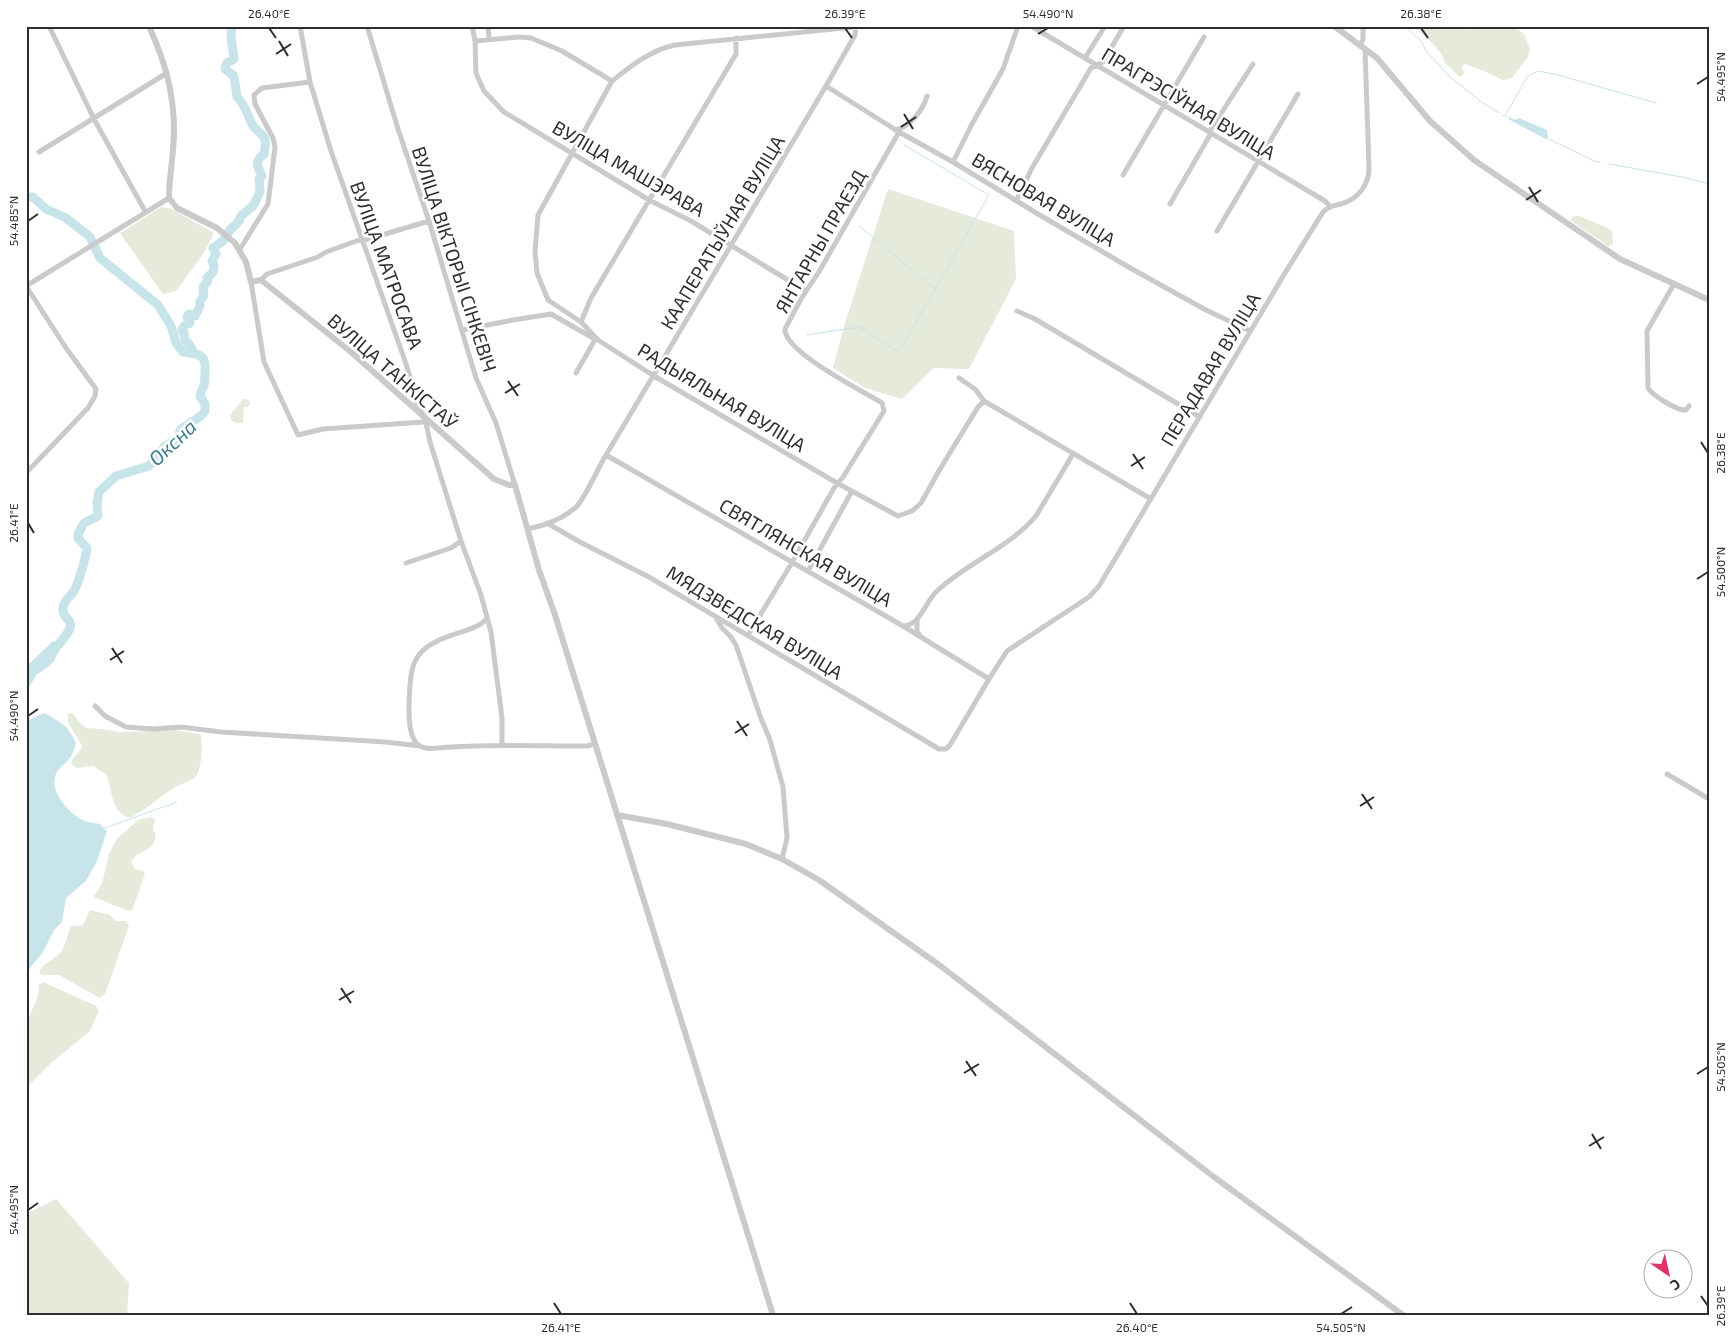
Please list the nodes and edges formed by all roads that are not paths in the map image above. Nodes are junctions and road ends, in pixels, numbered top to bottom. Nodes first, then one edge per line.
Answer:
1 (49, 26) edge
2 (149, 26) edge
3 (300, 26) edge
4 (367, 26) edge
5 (472, 26) edge
6 (488, 26) edge
7 (864, 26) edge
8 (1018, 26) edge
9 (1031, 26) edge
10 (1105, 26) edge
11 (1124, 26) edge
12 (1334, 26) edge
13 (1364, 26) edge
14 (856, 27) edge
15 (1204, 36) dead end
16 (736, 38) junction
17 (489, 39) junction
18 (475, 42) junction
19 (1362, 48) junction
20 (1085, 58) junction
21 (1253, 64) dead end
22 (1097, 66) junction
23 (168, 73) junction
24 (612, 81) junction
25 (310, 82) junction
26 (826, 86) junction
27 (1298, 94) dead end
28 (928, 96) dead end
29 (1164, 105) junction
30 (94, 119) junction
31 (897, 131) junction
32 (1211, 132) junction
33 (39, 152) dead end
34 (572, 152) junction
35 (953, 162) junction
36 (1258, 162) junction
37 (1122, 175) dead end
38 (170, 198) junction
39 (649, 200) junction
40 (1016, 201) junction
41 (1170, 204) dead end
42 (1330, 206) junction
43 (145, 211) junction
44 (429, 221) junction
45 (1217, 230) dead end
46 (362, 240) junction
47 (732, 245) junction
48 (240, 249) junction
49 (261, 280) junction
50 (251, 282) junction
51 (1674, 284) junction
52 (26, 286) edge
53 (806, 291) junction
54 (546, 297) junction
55 (1709, 300) edge
56 (1017, 311) dead end
57 (551, 314) junction
58 (579, 321) junction
59 (568, 323) junction
60 (462, 330) junction
61 (1250, 331) junction
62 (596, 338) junction
63 (576, 373) dead end
64 (654, 376) junction
65 (959, 378) dead end
66 (984, 401) junction
67 (1689, 406) dead end
68 (1200, 417) junction
69 (425, 418) junction
70 (1073, 454) junction
71 (606, 455) junction
72 (26, 473) edge
73 (837, 483) junction
74 (515, 485) junction
75 (852, 491) junction
76 (1151, 498) junction
77 (547, 524) junction
78 (528, 529) junction
79 (461, 541) junction
80 (793, 562) junction
81 (406, 563) dead end
82 (808, 571) junction
83 (715, 616) junction
84 (487, 618) junction
85 (917, 620) junction
86 (903, 626) junction
87 (748, 635) junction
88 (920, 636) junction
89 (988, 679) junction
90 (95, 706) dead end
91 (418, 744) junction
92 (594, 744) junction
93 (502, 745) junction
94 (946, 749) joint
95 (1667, 774) dead end
96 (1709, 799) edge
97 (617, 815) junction
98 (782, 859) junction
99 (774, 1315) edge
100 (1403, 1315) edge

1 - 30 street
2 - 23 street
3 - 25 street, ВУЛІЦА МАТРОСАВА
4 - 44 street, ВУЛІЦА ВІКТОРЫІ СІНКЕВІЧ
5 - 18 street, ВУЛІЦА МАШЭРАВА
6 - 17 street
7 - 14 street
8 - 35 street
9 - 20 street, ПРАГРЭСІЎНАЯ ВУЛІЦА
10 - 20 street
11 - 22 street
12 - 19 street
13 - 19 street
14 - 16 street
14 - 26 street, КААПЕРАТЫЎНАЯ ВУЛІЦА
15 - 29 street
16 - 24 street
16 - 39 street
17 - 18 street
17 - 24 street
18 - 34 street, ВУЛІЦА МАШЭРАВА
19 - 42 street
19 - 51 street
20 - 22 street, ПРАГРЭСІЎНАЯ ВУЛІЦА
21 - 32 street
22 - 29 street, ПРАГРЭСІЎНАЯ ВУЛІЦА
22 - 40 street
23 - 30 street
23 - 38 street
24 - 34 street
25 - 46 street, ВУЛІЦА МАТРОСАВА
25 - 48 street
26 - 31 street, ВЯСНОВАЯ ВУЛІЦА
26 - 47 street, КААПЕРАТЫЎНАЯ ВУЛІЦА
27 - 36 street
28 - 31 street
29 - 32 street, ПРАГРЭСІЎНАЯ ВУЛІЦА
29 - 37 street
30 - 33 street
30 - 43 street
31 - 35 street, ВЯСНОВАЯ ВУЛІЦА
31 - 53 street, ЯНТАРНЫ ПРАЕЗД
32 - 36 street, ПРАГРЭСІЎНАЯ ВУЛІЦА
32 - 41 street
34 - 39 street, ВУЛІЦА МАШЭРАВА
34 - 54 street
35 - 40 street, ВЯСНОВАЯ ВУЛІЦА
36 - 42 street, ПРАГРЭСІЎНАЯ ВУЛІЦА
36 - 45 street
38 - 43 street
38 - 48 street
39 - 47 street, ВУЛІЦА МАШЭРАВА
39 - 58 street
40 - 61 street, ВЯСНОВАЯ ВУЛІЦА
42 - 61 street, ПЕРАДАВАЯ ВУЛІЦА
43 - 52 street
44 - 46 street
44 - 60 street, ВУЛІЦА ВІКТОРЫІ СІНКЕВІЧ
46 - 49 street
46 - 69 street, ВУЛІЦА МАТРОСАВА
47 - 53 street, ВУЛІЦА МАШЭРАВА
47 - 64 street, КААПЕРАТЫЎНАЯ ВУЛІЦА
48 - 50 street
49 - 50 street
49 - 69 street, ВУЛІЦА ТАНКІСТАЎ
50 - 69 street
51 - 55 street
51 - 67 street
52 - 72 street
53 - 73 street, ЯНТАРНЫ ПРАЕЗД
54 - 57 street
54 - 58 street, РАДЫЯЛЬНАЯ ВУЛІЦА
56 - 68 street
57 - 59 street
57 - 60 street
58 - 59 street
58 - 62 street, РАДЫЯЛЬНАЯ ВУЛІЦА
59 - 62 street
60 - 74 street, ВУЛІЦА ВІКТОРЫІ СІНКЕВІЧ
61 - 68 street, ПЕРАДАВАЯ ВУЛІЦА
62 - 63 street
62 - 64 street, РАДЫЯЛЬНАЯ ВУЛІЦА
64 - 71 street, КААПЕРАТЫЎНАЯ ВУЛІЦА
64 - 73 street, РАДЫЯЛЬНАЯ ВУЛІЦА
65 - 66 street
66 - 70 street
66 - 75 street, РАДЫЯЛЬНАЯ ВУЛІЦА
68 - 76 street, ПЕРАДАВАЯ ВУЛІЦА
69 - 74 street, ВУЛІЦА ТАНКІСТАЎ
69 - 79 street, ВУЛІЦА МАТРОСАВА
70 - 76 street
70 - 85 street
71 - 77 street, КААПЕРАТЫЎНАЯ ВУЛІЦА
71 - 80 street, СВЯТЛЯНСКАЯ ВУЛІЦА
73 - 75 street, РАДЫЯЛЬНАЯ ВУЛІЦА
73 - 80 street
74 - 78 street, ВУЛІЦА ВІКТОРЫІ СІНКЕВІЧ
75 - 82 street
76 - 89 street, ПЕРАДАВАЯ ВУЛІЦА
77 - 78 street, КААПЕРАТЫЎНАЯ ВУЛІЦА
77 - 83 street, МЯДЗВЕДСКАЯ ВУЛІЦА
78 - 92 street, ВУЛІЦА ВІКТОРЫІ СІНКЕВІЧ
79 - 81 street
79 - 84 street, ВУЛІЦА МАТРОСАВА
80 - 82 street, СВЯТЛЯНСКАЯ ВУЛІЦА
80 - 87 street
82 - 86 street, СВЯТЛЯНСКАЯ ВУЛІЦА
83 - 87 street, МЯДЗВЕДСКАЯ ВУЛІЦА
83 - 98 street
84 - 91 street
84 - 93 street, ВУЛІЦА МАТРОСАВА
85 - 86 street
85 - 88 street
86 - 88 street, СВЯТЛЯНСКАЯ ВУЛІЦА
87 - 94 street, МЯДЗВЕДСКАЯ ВУЛІЦА
88 - 89 street, СВЯТЛЯНСКАЯ ВУЛІЦА
89 - 94 street, ПЕРАДАВАЯ ВУЛІЦА
90 - 91 street
91 - 93 street
92 - 93 street
92 - 97 street, ВУЛІЦА ВІКТОРЫІ СІНКЕВІЧ
95 - 96 street
97 - 98 street
97 - 99 street, ВУЛІЦА ВІКТОРЫІ СІНКЕВІЧ
98 - 100 street

